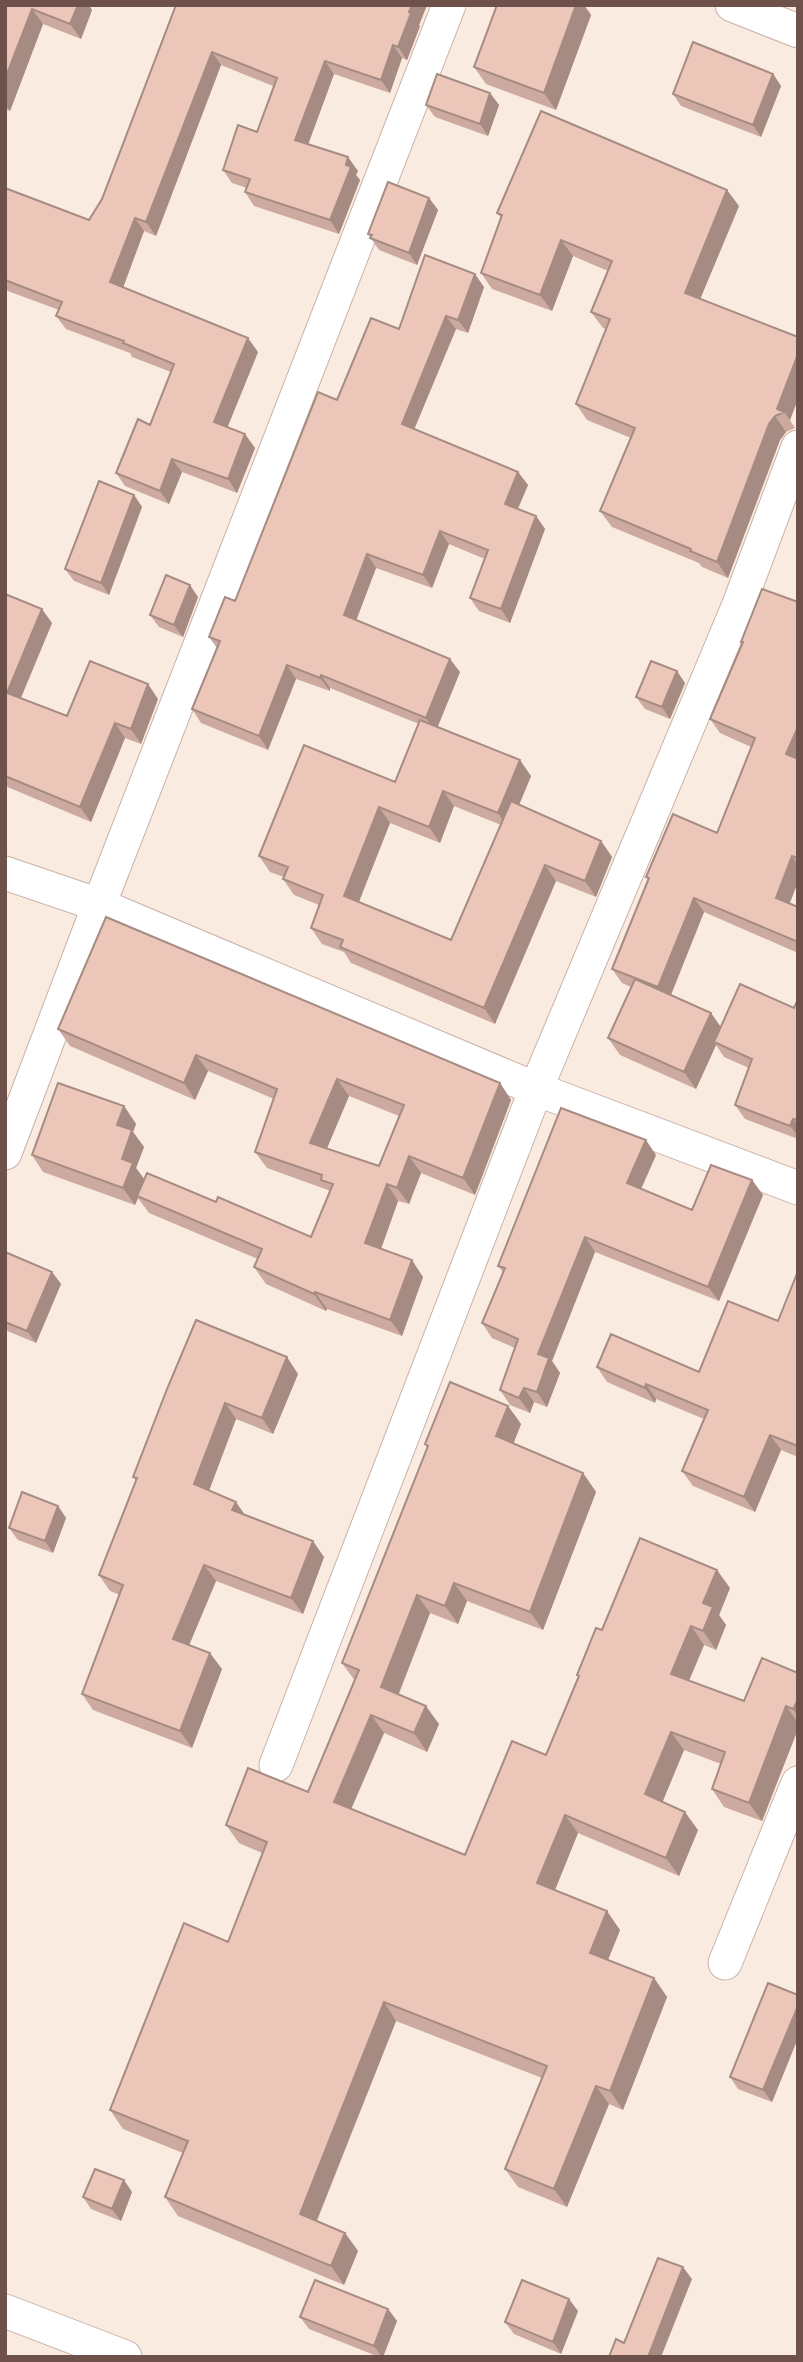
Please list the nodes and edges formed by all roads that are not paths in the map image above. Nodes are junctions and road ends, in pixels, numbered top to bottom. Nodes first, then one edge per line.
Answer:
1 (449, 5) edge
2 (732, 5) edge
3 (798, 31) edge
4 (798, 447) edge
5 (5, 873) edge
6 (99, 905) junction
7 (536, 1089) junction
8 (5, 1153) edge
9 (798, 1188) edge
10 (275, 1765) dead end
11 (798, 1783) edge
12 (725, 1963) dead end
13 (5, 2311) edge
14 (62, 2346) edge
15 (125, 2357) edge

1 - 6 street
2 - 3 street
4 - 7 street
5 - 6 street
6 - 7 street
6 - 8 street
7 - 9 street
7 - 10 street
11 - 12 street
13 - 14 street
14 - 15 street

